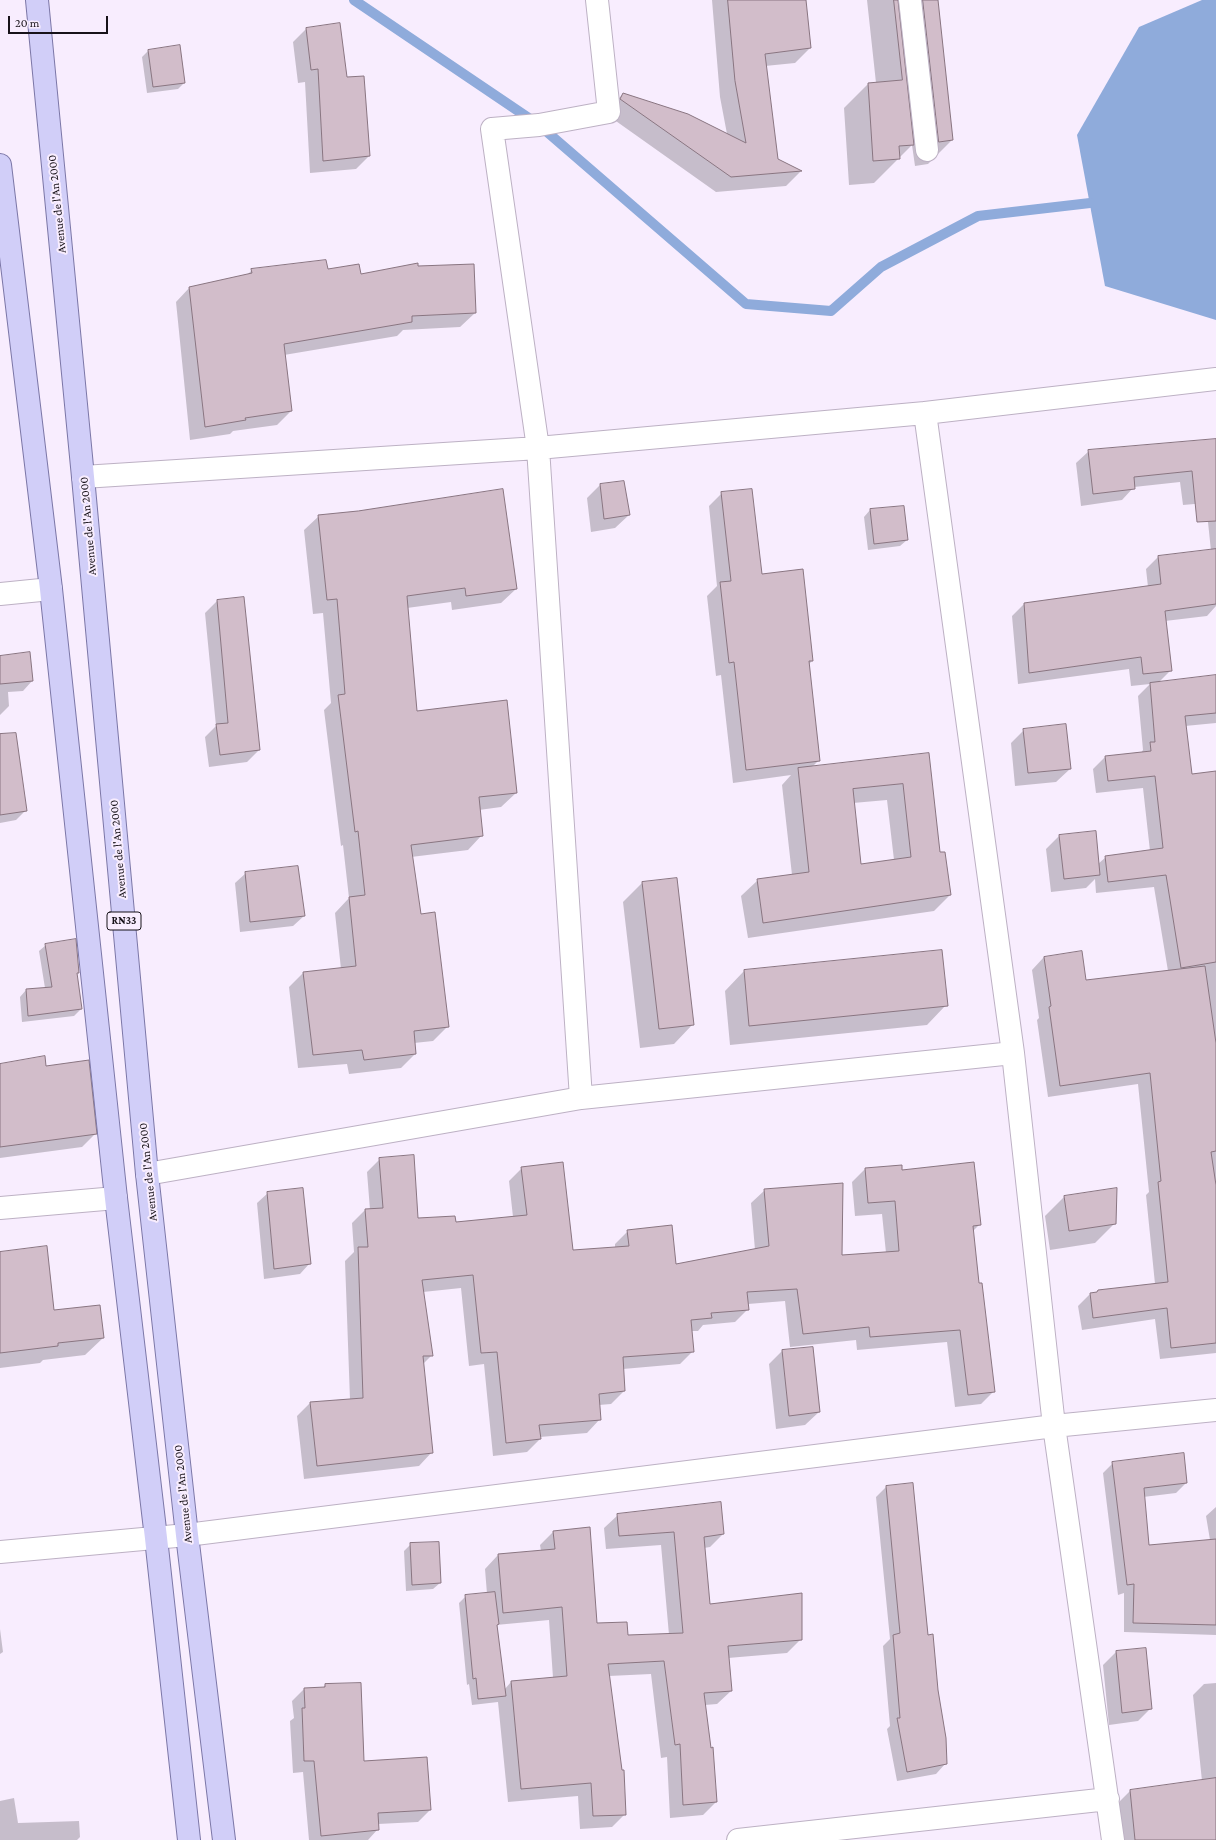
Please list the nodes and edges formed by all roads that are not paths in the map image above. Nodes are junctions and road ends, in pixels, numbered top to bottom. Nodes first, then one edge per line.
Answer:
1 (37, 0) edge
2 (597, 0) edge
3 (910, 0) edge
4 (927, 150) dead end
5 (0, 165) edge
6 (1216, 379) edge
7 (925, 414) junction
8 (538, 448) junction
9 (83, 477) junction
10 (51, 589) junction
11 (0, 594) edge
12 (1013, 1053) junction
13 (581, 1098) junction
14 (147, 1174) junction
15 (116, 1198) junction
16 (0, 1208) edge
17 (1216, 1410) edge
18 (1054, 1426) junction
19 (187, 1535) junction
20 (156, 1538) junction
21 (0, 1552) edge
22 (1108, 1799) junction
23 (189, 1840) edge
24 (224, 1840) edge
25 (738, 1840) edge
26 (1113, 1840) edge

1 - 9 main road, Avenue de l'An 2000 / RN33
2 - 8 street
3 - 4 street
5 - 10 main road
6 - 7 street
7 - 8 street
7 - 12 street
8 - 9 street
8 - 13 street
9 - 14 main road, Avenue de l'An 2000 / RN33
10 - 11 street
10 - 15 main road
12 - 13 street
12 - 18 street
13 - 14 street
14 - 19 main road, Avenue de l'An 2000 / RN33
15 - 16 street
15 - 20 main road
17 - 18 street
18 - 19 street
18 - 22 street
19 - 20 street
19 - 24 main road, Avenue de l'An 2000 / RN33
20 - 21 street
20 - 23 main road
22 - 25 street
22 - 26 street

